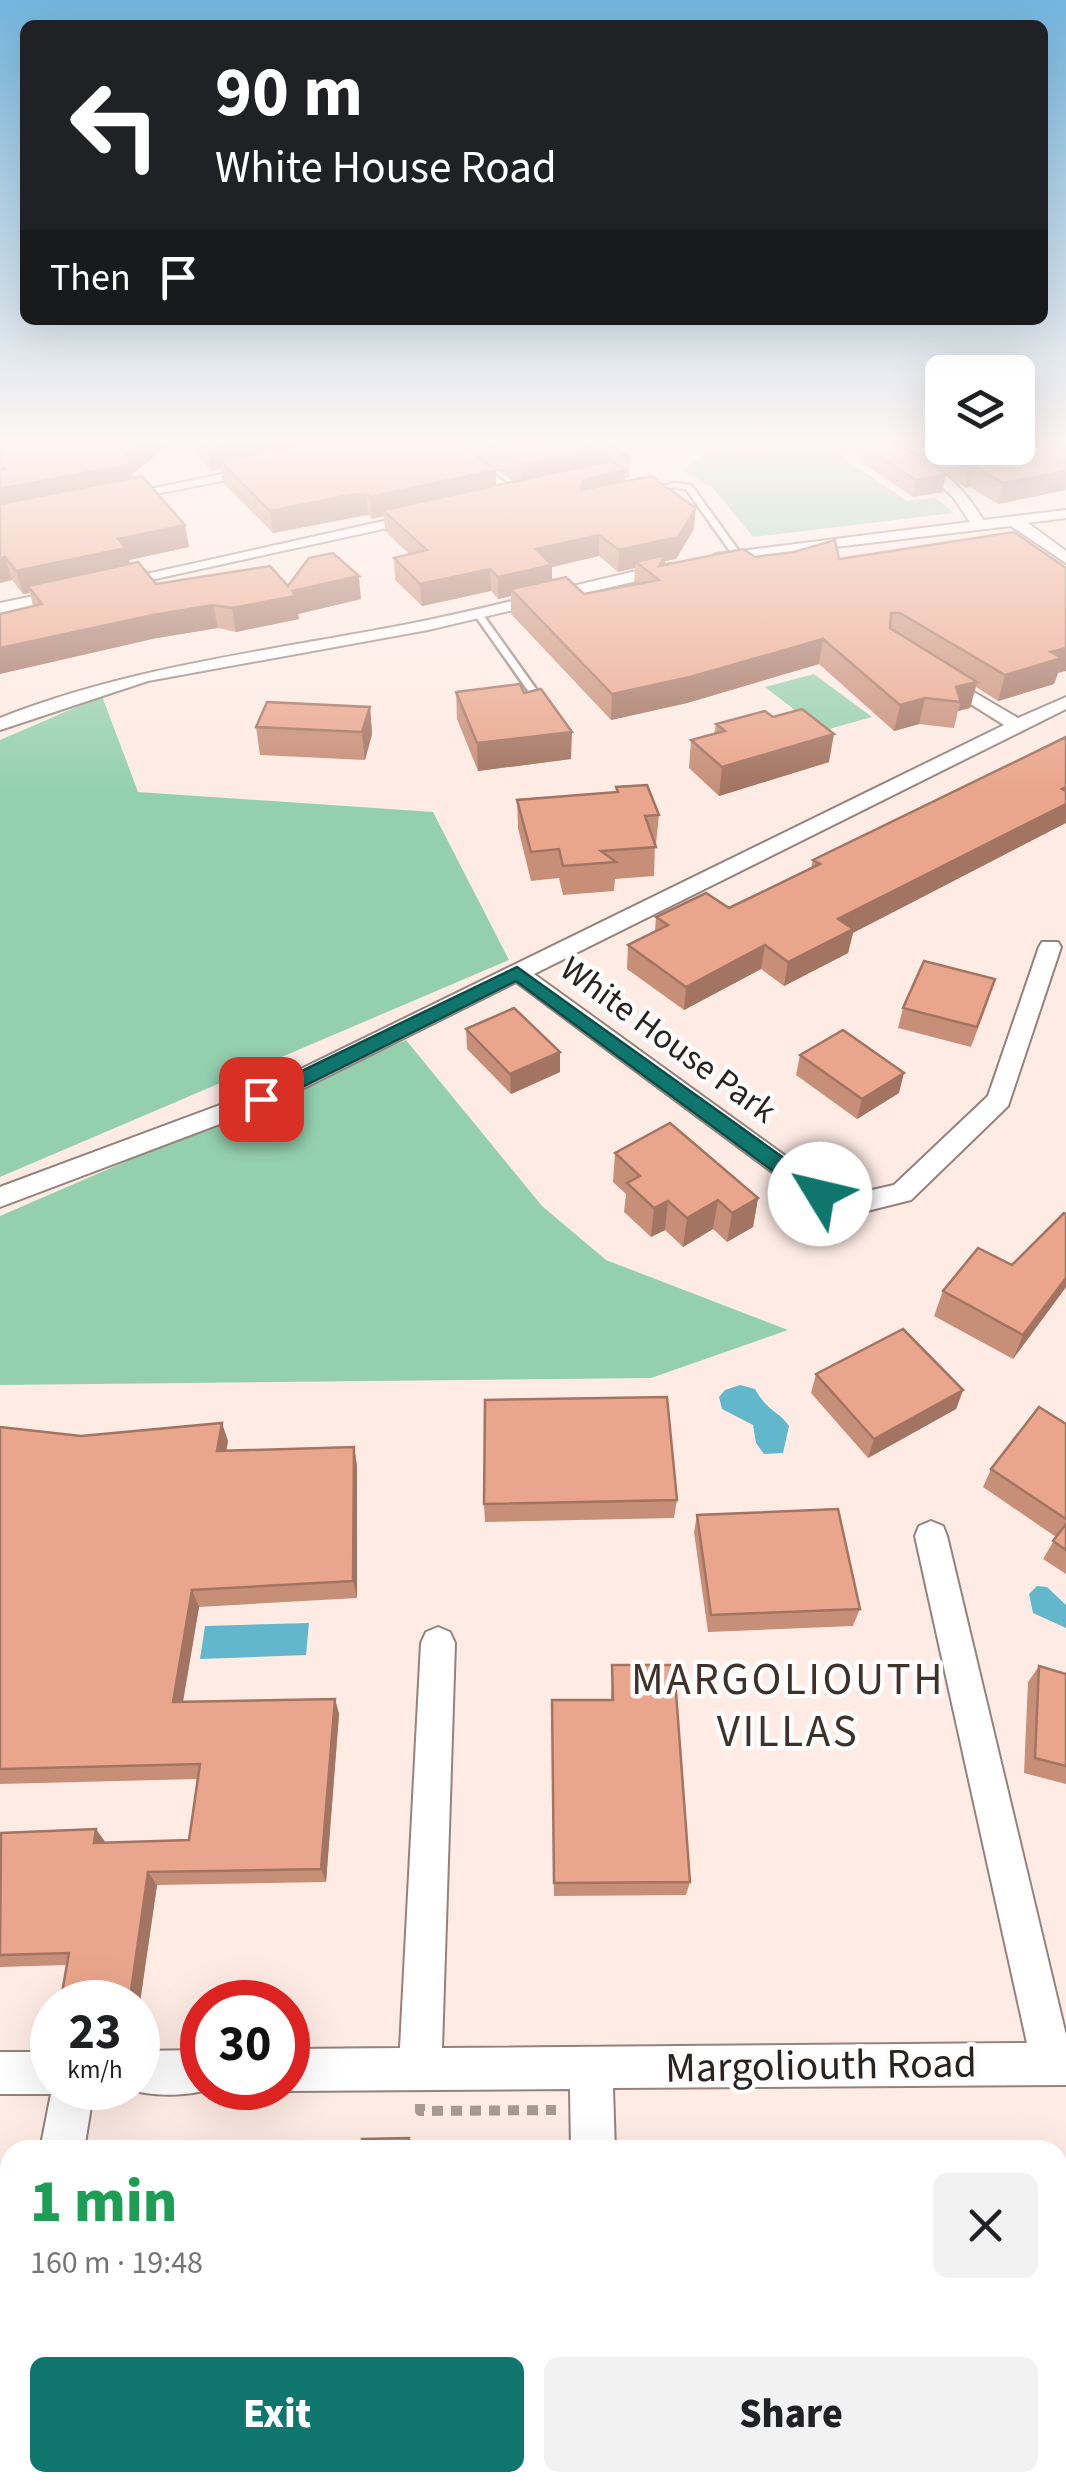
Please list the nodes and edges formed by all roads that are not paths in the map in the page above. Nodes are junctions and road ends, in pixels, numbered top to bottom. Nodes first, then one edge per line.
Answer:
1 (232, 557) edge
2 (731, 557) edge
3 (702, 562) edge
4 (684, 566) edge
5 (96, 587) edge
6 (76, 592) edge
7 (0, 608) edge
8 (478, 614) junction
9 (924, 666) edge
10 (1066, 702) edge
11 (552, 719) edge
12 (0, 724) edge
13 (1018, 726) junction
14 (1050, 947) dead end
15 (517, 972) junction
16 (0, 1197) edge
17 (931, 1536) dead end
18 (438, 1643) dead end
19 (1059, 2064) edge
20 (420, 2068) junction
21 (310, 2070) edge
22 (591, 2070) junction
23 (0, 2073) edge
24 (30, 2073) edge
25 (70, 2110) edge
26 (64, 2140) edge
27 (593, 2140) edge

1 - 5 street
2 - 3 street
4 - 8 street
6 - 7 street
8 - 11 lane
8 - 12 street
9 - 13 street
10 - 13 street, White House Park
13 - 15 street, White House Park
14 - 15 street, White House Park
15 - 16 street
17 - 19 street, Margoliouth Road
18 - 20 street
19 - 22 street, Margoliouth Road
20 - 21 street, Margoliouth Road
20 - 22 street, Margoliouth Road
22 - 27 street
23 - 24 street
25 - 26 street

